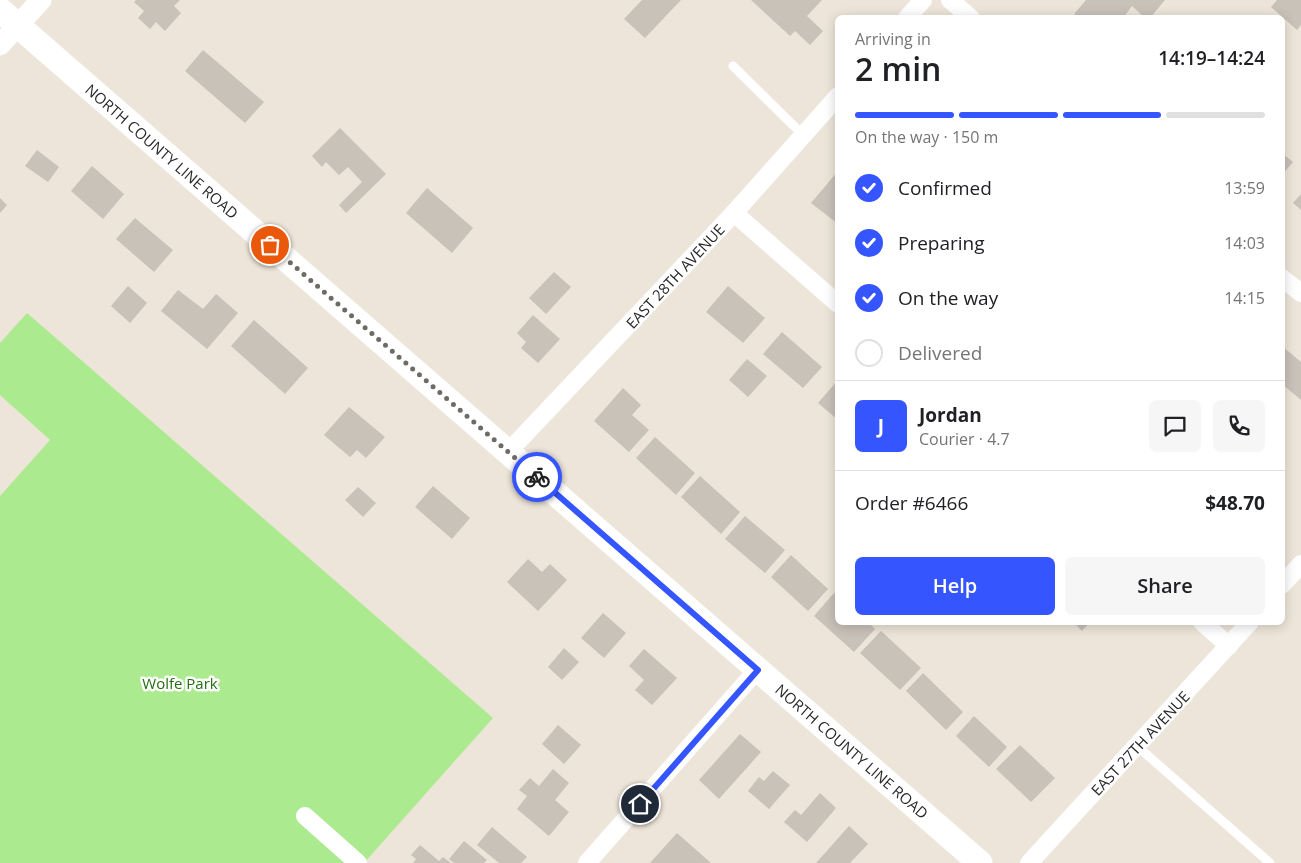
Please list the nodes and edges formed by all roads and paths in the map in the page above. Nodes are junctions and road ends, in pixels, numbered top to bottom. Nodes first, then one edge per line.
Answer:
1 (41, 0) edge
2 (923, 0) edge
3 (950, 0) edge
4 (910, 15) edge
5 (968, 15) edge
6 (9, 17) edge
7 (0, 45) edge
8 (733, 66) dead end
9 (835, 99) edge
10 (803, 135) junction
11 (734, 213) junction
12 (1285, 280) edge
13 (1301, 293) edge
14 (835, 301) edge
15 (508, 452) junction
16 (1301, 564) edge
17 (1285, 582) edge
18 (1205, 625) edge
19 (1247, 625) edge
20 (1229, 646) junction
21 (758, 670) junction
22 (1137, 746) junction
23 (305, 816) dead end
24 (358, 863) edge
25 (587, 863) edge
26 (980, 863) edge
27 (1029, 863) edge
28 (1270, 863) edge

1 - 6 street
2 - 4 street
3 - 5 street
6 - 7 street
6 - 15 main road, NORTH COUNTY LINE ROAD
8 - 10 lane
9 - 10 street, EAST 28TH AVENUE
10 - 11 street, EAST 28TH AVENUE
11 - 14 street
11 - 15 street, EAST 28TH AVENUE
12 - 13 street
15 - 21 main road, NORTH COUNTY LINE ROAD
16 - 17 street
18 - 20 street
19 - 20 street, EAST 27TH AVENUE
20 - 22 street, EAST 27TH AVENUE
21 - 25 street
21 - 26 main road, NORTH COUNTY LINE ROAD
22 - 27 street, EAST 27TH AVENUE
22 - 28 lane
23 - 24 street

